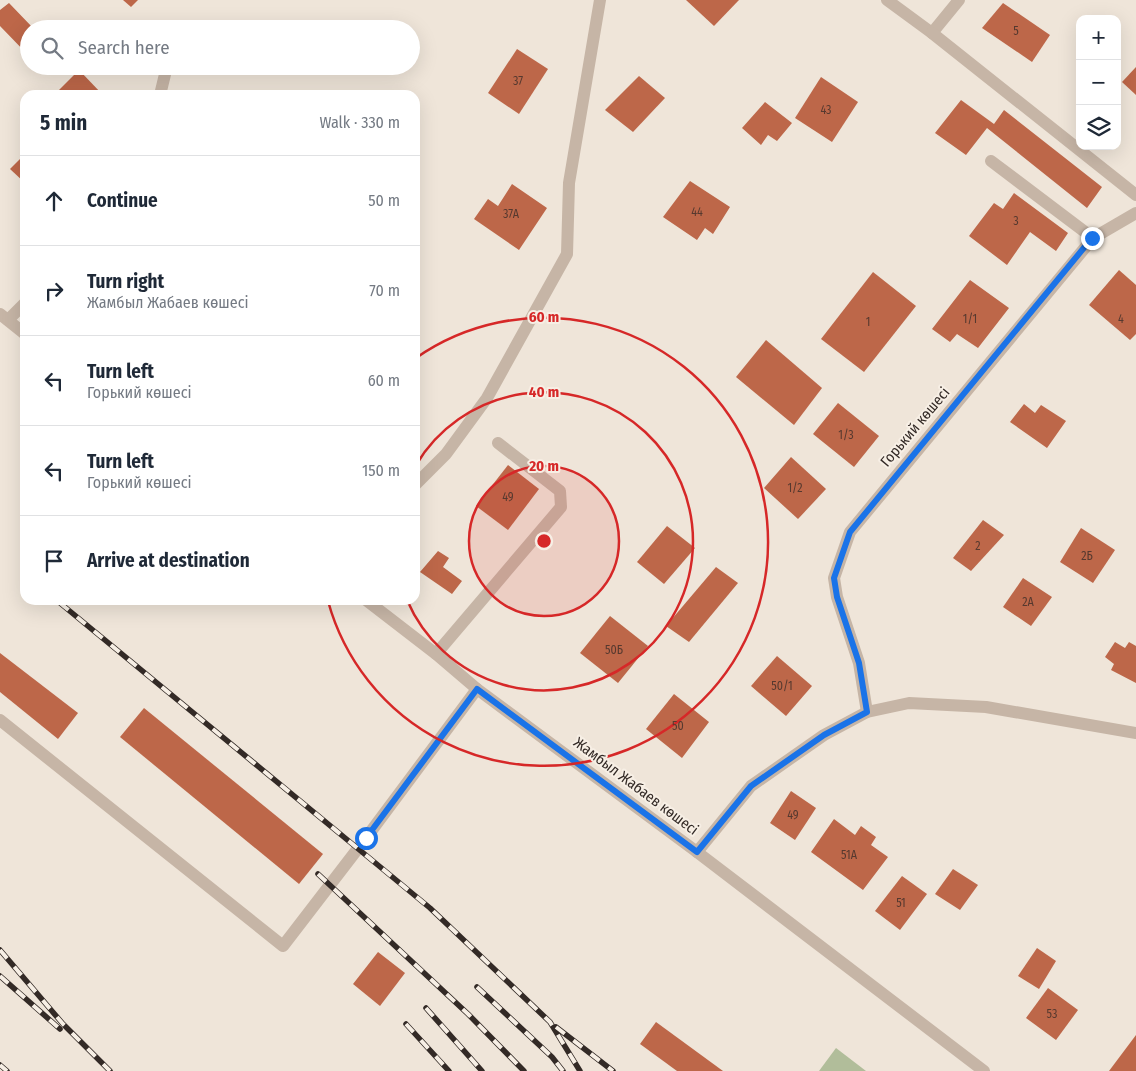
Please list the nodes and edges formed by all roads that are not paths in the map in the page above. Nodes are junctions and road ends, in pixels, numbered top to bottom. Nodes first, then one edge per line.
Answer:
1 (600, 0) edge
2 (887, 0) edge
3 (959, 0) edge
4 (932, 33) junction
5 (164, 75) edge
6 (161, 90) edge
7 (991, 161) dead end
8 (1136, 195) edge
9 (1136, 213) edge
10 (1092, 238) junction
11 (20, 306) edge
12 (4, 317) edge
13 (20, 330) edge
14 (498, 443) dead end
15 (420, 480) edge
16 (372, 605) edge
17 (436, 654) junction
18 (477, 689) junction
19 (867, 712) junction
20 (0, 720) edge
21 (1136, 734) edge
22 (697, 852) junction
23 (984, 1071) edge

1 - 15 street
2 - 4 street
3 - 4 street
4 - 8 street
5 - 6 street
7 - 10 street
9 - 10 street, Горький көшесі
10 - 19 street, Горький көшесі
11 - 12 street
12 - 13 street
14 - 17 street
16 - 17 street, Жамбыл Жабаев көшесі
17 - 18 street, Жамбыл Жабаев көшесі
18 - 20 street
18 - 22 street, Жамбыл Жабаев көшесі
19 - 21 street
19 - 22 street
22 - 23 street, Жамбыл Жабаев көшесі

